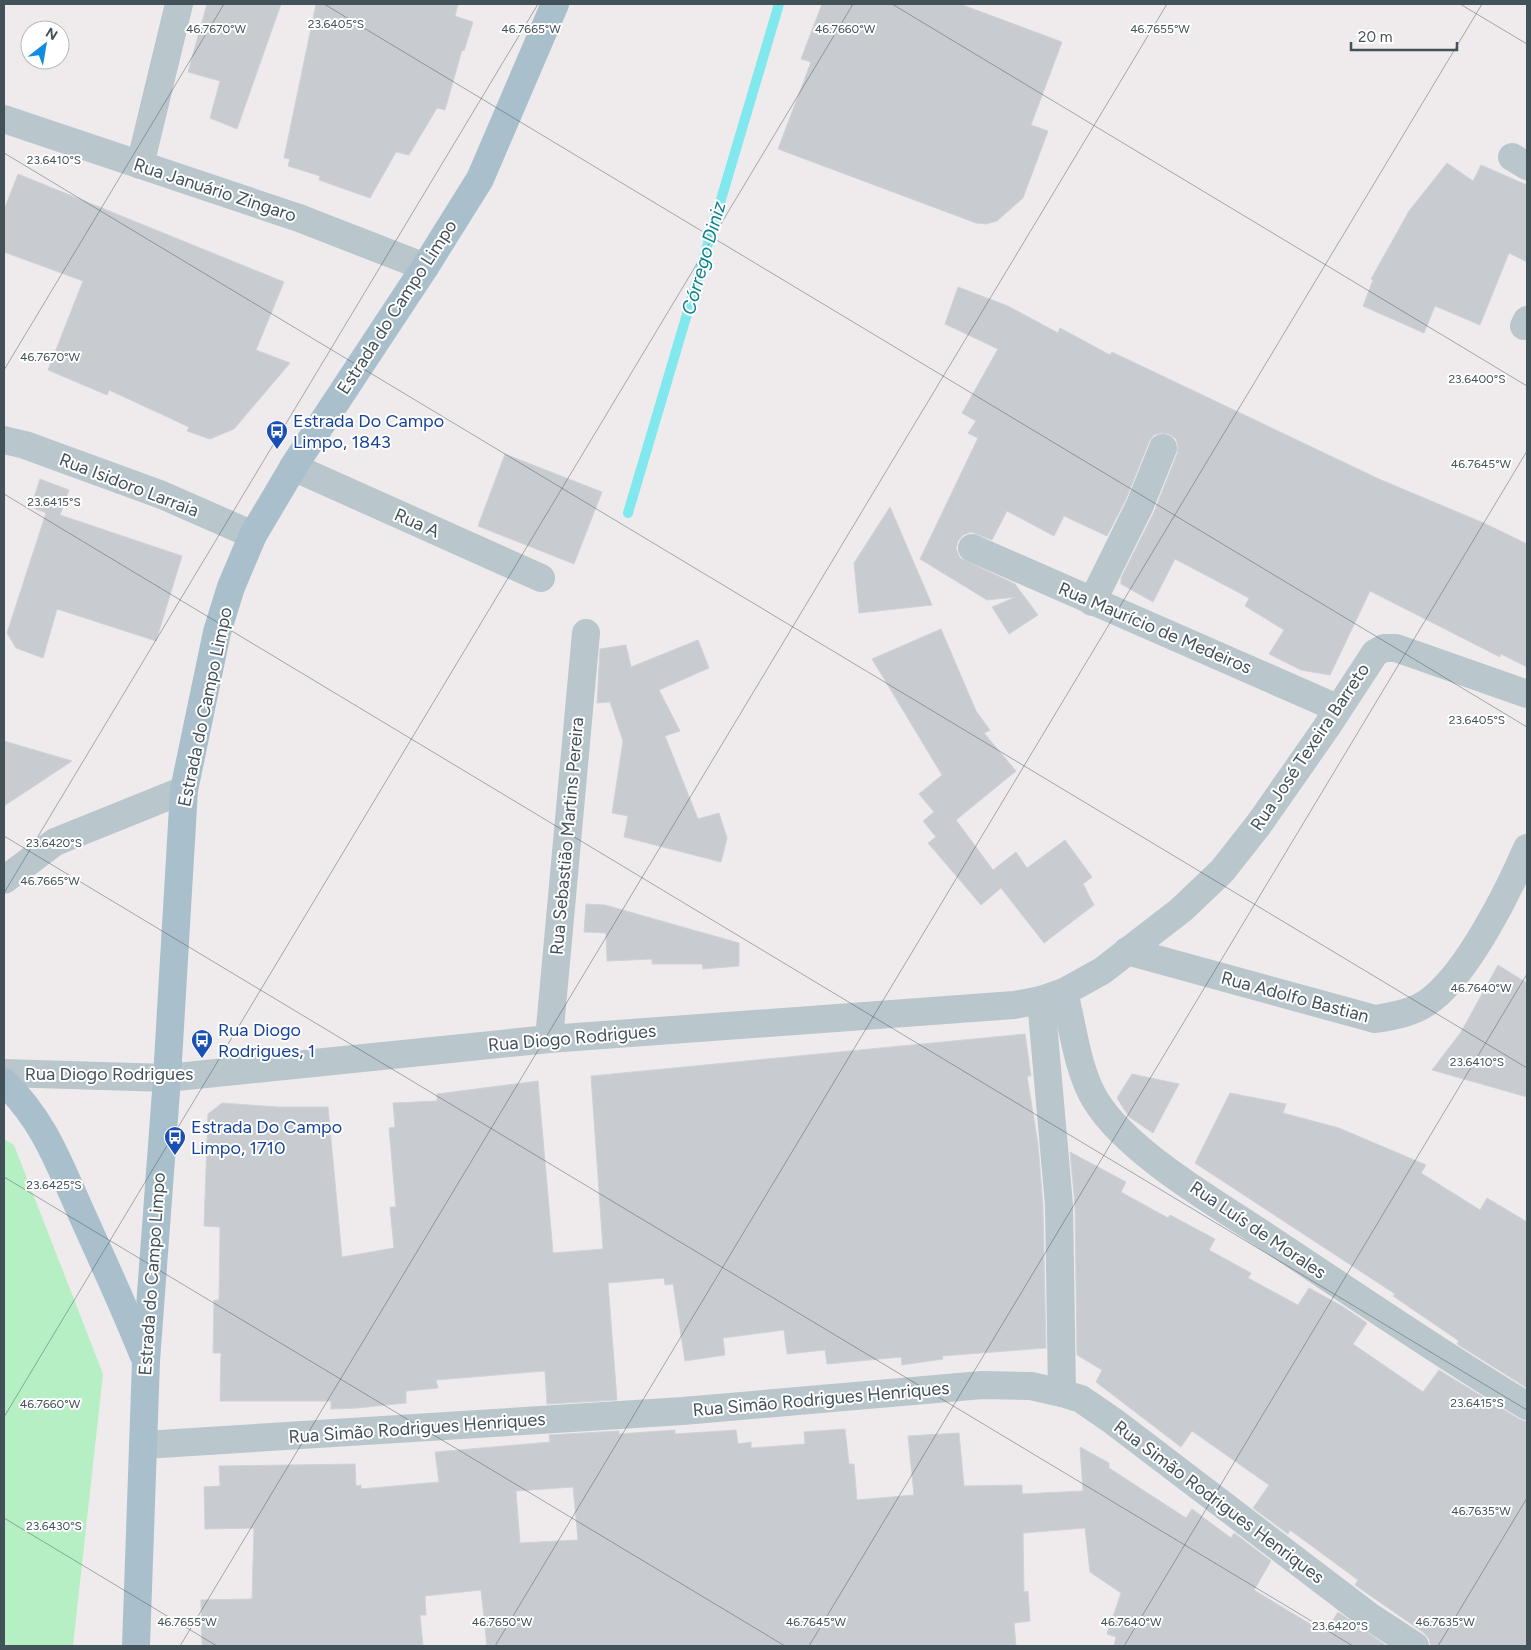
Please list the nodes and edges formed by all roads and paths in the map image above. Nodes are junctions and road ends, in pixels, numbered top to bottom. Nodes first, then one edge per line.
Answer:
1 (179, 4) edge
2 (548, 10) edge
3 (4, 119) edge
4 (140, 165) junction
5 (424, 267) junction
6 (4, 440) edge
7 (1163, 448) dead end
8 (293, 467) junction
9 (253, 535) junction
10 (972, 548) dead end
11 (541, 578) dead end
12 (1092, 602) junction
13 (586, 632) dead end
14 (1527, 694) edge
15 (1337, 708) junction
16 (184, 790) junction
17 (1527, 848) edge
18 (4, 880) edge
19 (1518, 897) edge
20 (1127, 951) junction
21 (1053, 996) junction
22 (549, 1039) junction
23 (4, 1073) edge
24 (167, 1078) junction
25 (4, 1082) edge
26 (146, 1360) junction
27 (1062, 1393) junction
28 (1527, 1406) edge
29 (144, 1445) junction
30 (136, 1646) edge
31 (1415, 1646) edge

1 - 4 street
2 - 5 main road, Estrada do Campo Limpo
3 - 4 street, Rua Januário Zingaro
4 - 5 street, Rua Januário Zingaro
5 - 8 main road, Estrada do Campo Limpo
6 - 9 street, Rua Isidoro Larraia
7 - 12 street
8 - 9 main road, Estrada do Campo Limpo
8 - 11 street, Rua A
9 - 16 main road, Estrada do Campo Limpo
10 - 12 street, Rua Maurício de Medeiros
12 - 15 street, Rua Maurício de Medeiros
13 - 22 street, Rua Sebastião Martins Pereira
14 - 15 street, Rua José Texeira Barreto
15 - 20 street, Rua José Texeira Barreto
16 - 18 street
16 - 24 main road, Estrada do Campo Limpo
17 - 19 street, Rua Adolfo Bastian
19 - 20 street, Rua Adolfo Bastian
20 - 21 street, Rua Diogo Rodrigues
21 - 22 street, Rua Diogo Rodrigues
21 - 27 street
21 - 28 street, Rua Luís de Morales
22 - 24 street, Rua Diogo Rodrigues
23 - 24 street, Rua Diogo Rodrigues
24 - 26 main road, Estrada do Campo Limpo
25 - 26 main road
26 - 29 main road, Estrada do Campo Limpo
27 - 29 street, Rua Simão Rodrigues Henriques
27 - 31 street, Rua Simão Rodrigues Henriques
29 - 30 main road, Estrada do Campo Limpo

